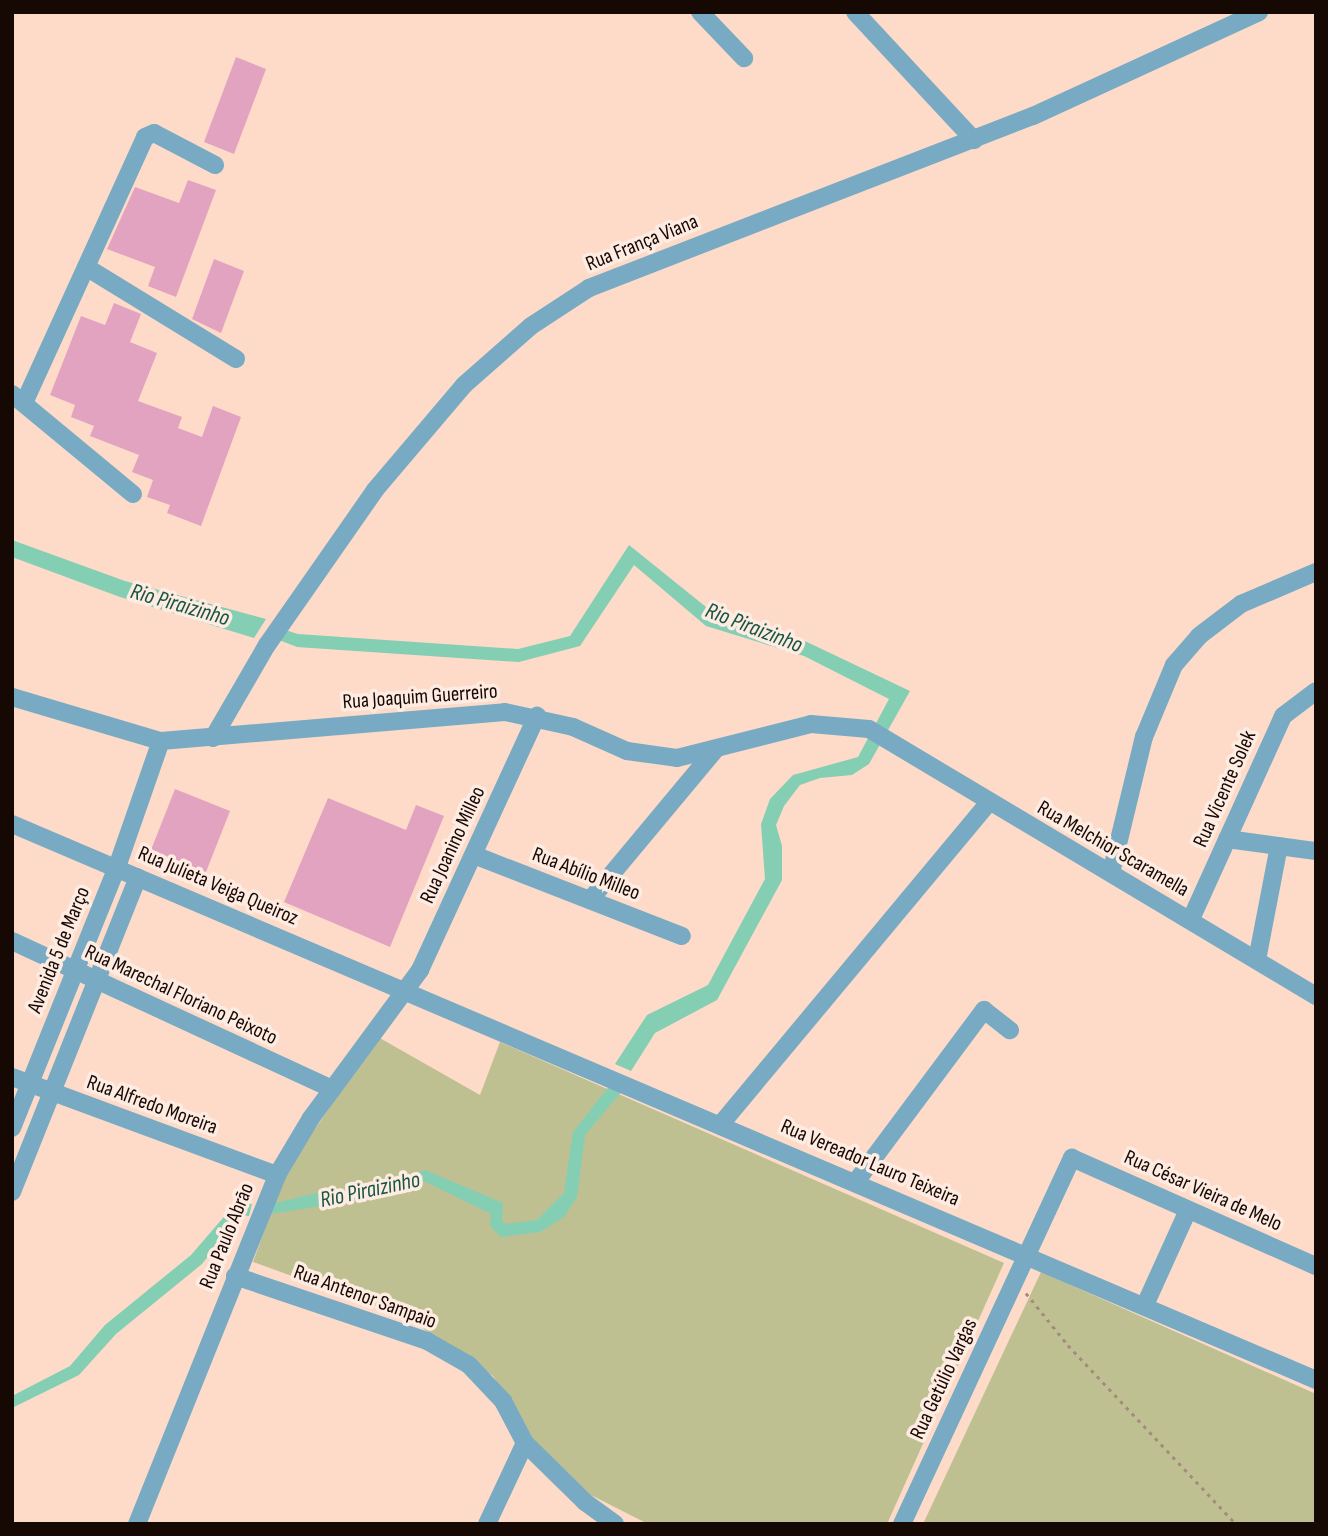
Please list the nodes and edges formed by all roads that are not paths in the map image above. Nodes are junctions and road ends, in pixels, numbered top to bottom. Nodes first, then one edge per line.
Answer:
1 (700, 12) edge
2 (855, 12) edge
3 (1259, 12) edge
4 (744, 58) dead end
5 (974, 140) junction
6 (215, 165) dead end
7 (86, 267) junction
8 (236, 359) dead end
9 (18, 398) edge
10 (133, 494) dead end
11 (1316, 572) edge
12 (1316, 691) edge
13 (12, 697) edge
14 (537, 716) junction
15 (869, 729) joint
16 (213, 738) junction
17 (160, 741) junction
18 (716, 749) junction
19 (988, 803) junction
20 (12, 824) edge
21 (1227, 839) junction
22 (1279, 846) junction
23 (1316, 851) edge
24 (474, 855) junction
25 (117, 867) junction
26 (1111, 873) junction
27 (138, 877) junction
28 (590, 900) junction
29 (1191, 919) junction
30 (682, 936) dead end
31 (12, 941) edge
32 (1257, 960) junction
33 (75, 971) junction
34 (96, 982) junction
35 (405, 990) junction
36 (1316, 996) edge
37 (1010, 1030) dead end
38 (12, 1077) edge
39 (30, 1084) junction
40 (332, 1089) junction
41 (51, 1093) junction
42 (721, 1124) junction
43 (12, 1128) edge
44 (1072, 1158) joint
45 (277, 1175) junction
46 (855, 1183) junction
47 (12, 1192) edge
48 (1188, 1210) junction
49 (1028, 1255) junction
50 (1316, 1266) edge
51 (235, 1276) junction
52 (1145, 1305) junction
53 (1316, 1380) edge
54 (525, 1443) junction
55 (137, 1524) edge
56 (487, 1524) edge
57 (615, 1524) edge
58 (902, 1524) edge

1 - 4 street
2 - 5 street
3 - 5 street, Rua França Viana
5 - 16 street, Rua França Viana
6 - 7 street
7 - 8 street
7 - 9 street
9 - 10 street
11 - 26 street
12 - 21 street, Rua Vicente Solek
13 - 17 street, Rua Joaquim Guerreiro
14 - 16 street, Rua Joaquim Guerreiro
14 - 18 street, Rua Joaquim Guerreiro
14 - 24 street, Rua Joanino Milleo
15 - 18 street, Rua Joaquim Guerreiro
15 - 19 street, Rua Melchior Scaramella
16 - 17 street, Rua Joaquim Guerreiro
17 - 25 street, Avenida 5 de Março
18 - 28 street
19 - 26 street, Rua Melchior Scaramella
19 - 42 street
20 - 25 street, Rua Julieta Veiga Queiroz
21 - 22 street
21 - 29 street, Rua Vicente Solek
22 - 23 street
22 - 32 street
24 - 28 street, Rua Abílio Milleo
24 - 35 street, Rua Joanino Milleo
25 - 27 street, Rua Julieta Veiga Queiroz
25 - 33 street, Avenida 5 de Março
26 - 29 street, Rua Melchior Scaramella
27 - 34 street
27 - 35 street, Rua Julieta Veiga Queiroz
28 - 30 street, Rua Abílio Milleo
29 - 32 street, Rua Melchior Scaramella
31 - 33 street, Rua Marechal Floriano Peixoto
32 - 36 street, Rua Melchior Scaramella
33 - 34 street, Rua Marechal Floriano Peixoto
33 - 39 street, Avenida 5 de Março
34 - 40 street, Rua Marechal Floriano Peixoto
34 - 41 street
35 - 40 street, Rua Paulo Abrão
35 - 42 street, Rua Vereador Lauro Teixeira
37 - 46 street
38 - 39 street, Rua Alfredo Moreira
39 - 41 street, Rua Alfredo Moreira
39 - 43 street, Avenida 5 de Março
40 - 45 street, Rua Paulo Abrão
41 - 45 street, Rua Alfredo Moreira
41 - 47 street
42 - 46 street, Rua Vereador Lauro Teixeira
44 - 48 street, Rua César Vieira de Melo
44 - 49 street, Rua Getúlio Vargas
45 - 51 street, Rua Paulo Abrão
46 - 49 street, Rua Vereador Lauro Teixeira
48 - 50 street, Rua César Vieira de Melo
48 - 52 street
49 - 52 street, Rua Vereador Lauro Teixeira
49 - 58 street, Rua Getúlio Vargas
51 - 54 street, Rua Antenor Sampaio
51 - 55 street, Rua Paulo Abrão
52 - 53 street, Rua Vereador Lauro Teixeira
54 - 56 street
54 - 57 street, Rua Antenor Sampaio

